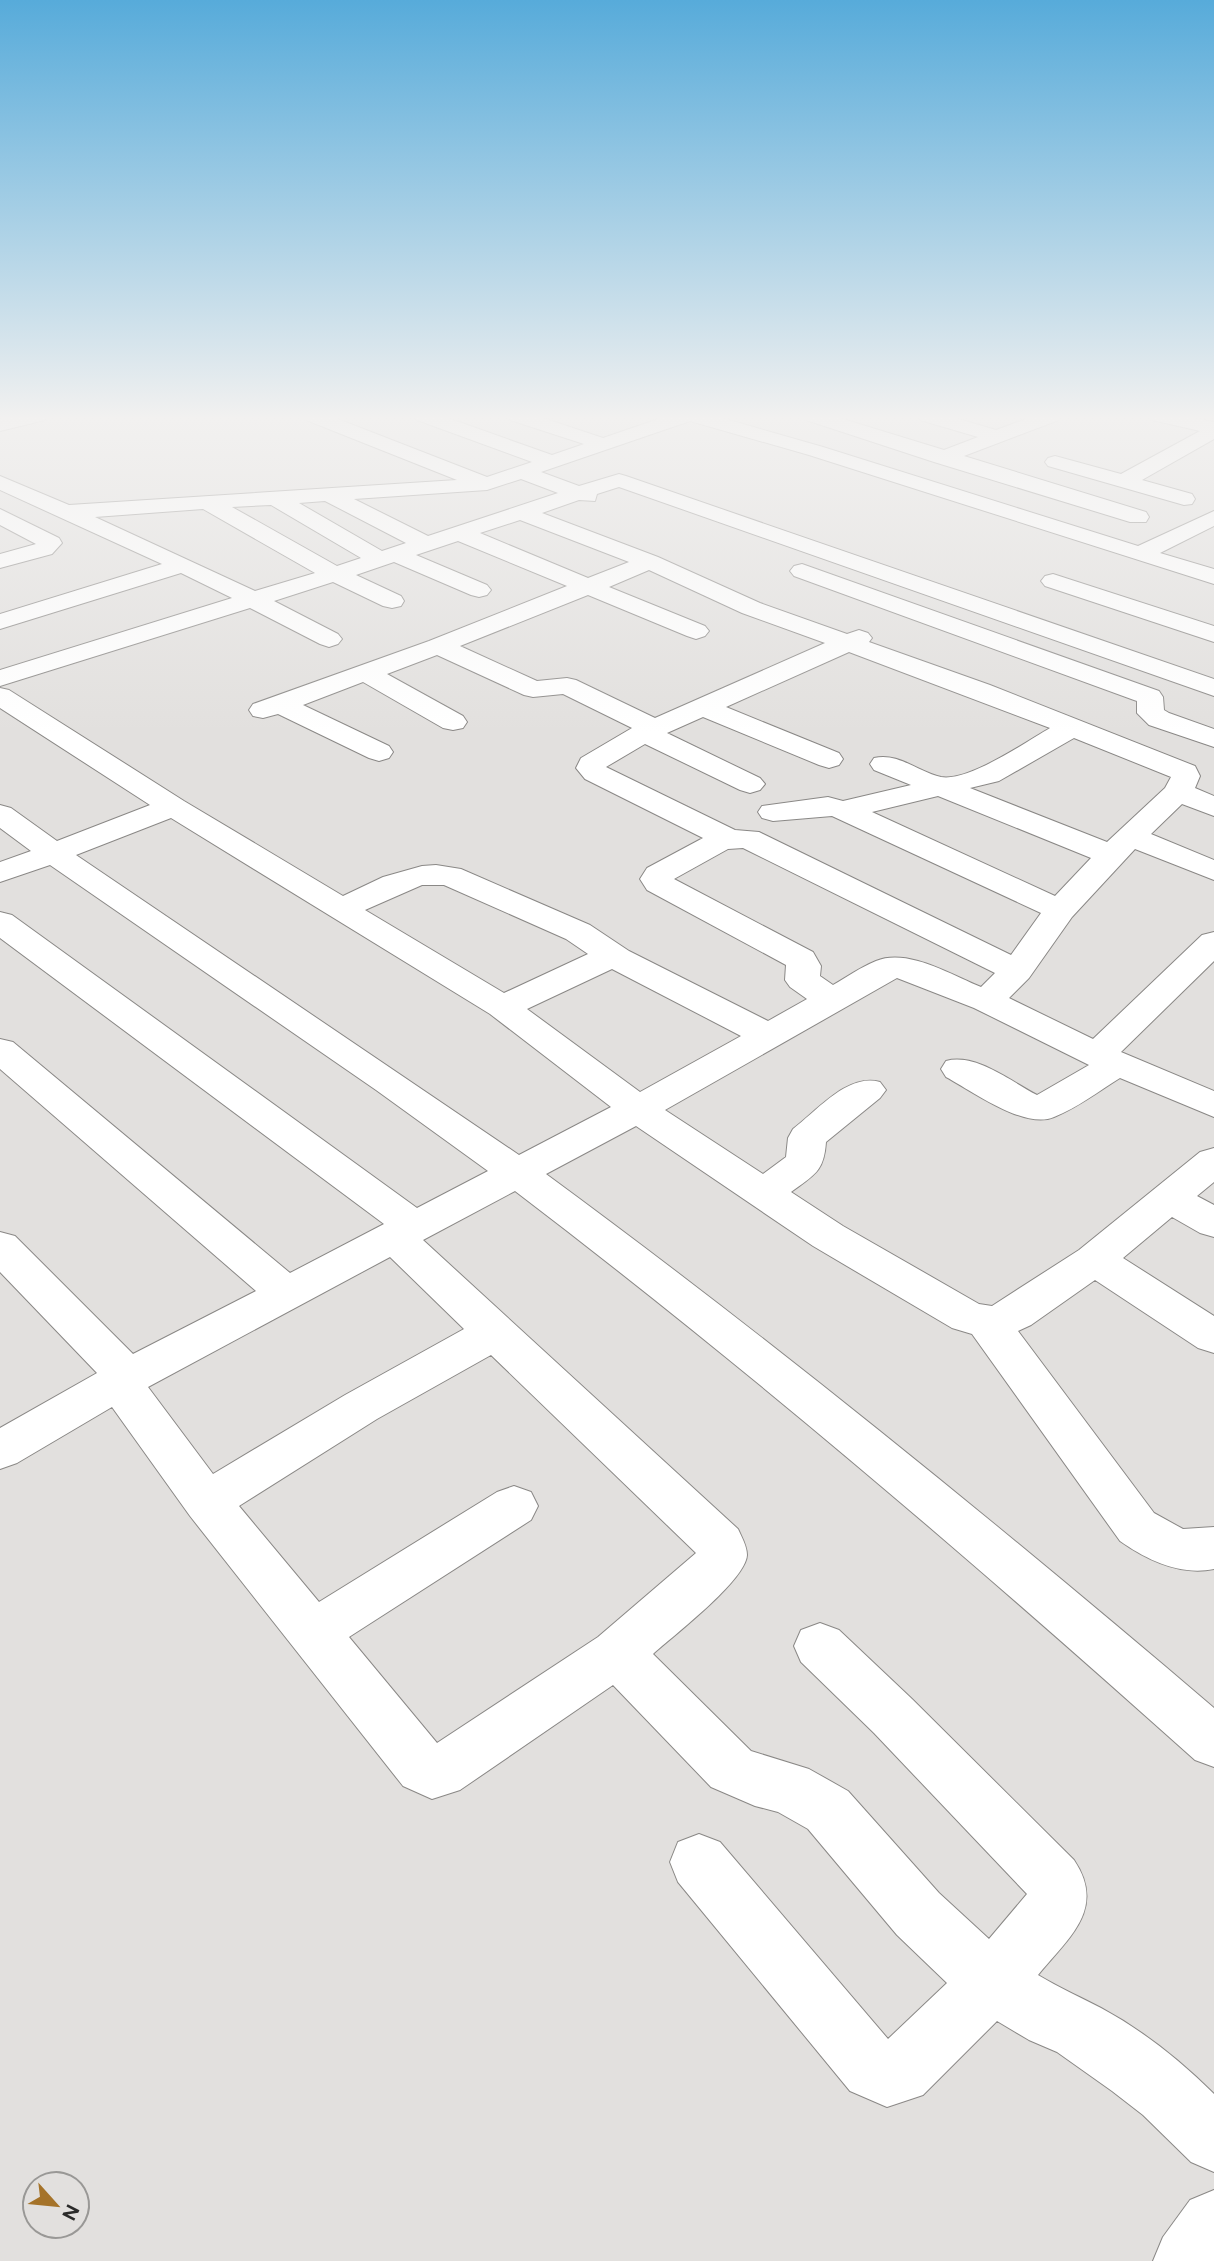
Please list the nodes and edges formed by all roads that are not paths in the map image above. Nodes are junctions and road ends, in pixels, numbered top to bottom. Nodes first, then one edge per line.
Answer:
1 (10, 522) edge
2 (87, 522) edge
3 (164, 522) edge
4 (241, 522) edge
5 (320, 522) edge
6 (381, 522) edge
7 (492, 522) edge
8 (545, 522) edge
9 (740, 522) edge
10 (1038, 522) edge
11 (1207, 522) edge
12 (459, 533) junction
13 (426, 544) junction
14 (1139, 554) junction
15 (387, 557) junction
16 (0, 561) edge
17 (650, 562) junction
18 (775, 562) dead end
19 (182, 565) junction
20 (335, 574) junction
21 (1214, 578) edge
22 (1053, 580) dead end
23 (1214, 584) edge
24 (588, 585) junction
25 (479, 590) dead end
26 (278, 592) junction
27 (251, 600) junction
28 (391, 601) dead end
29 (751, 608) junction
30 (918, 612) junction
31 (1159, 615) junction
32 (0, 622) edge
33 (1040, 625) junction
34 (696, 631) junction
35 (1214, 634) edge
36 (328, 639) dead end
37 (1005, 642) junction
38 (667, 643) dead end
39 (845, 643) junction
40 (438, 646) junction
41 (1097, 646) junction
42 (366, 673) junction
43 (0, 678) edge
44 (945, 678) junction
45 (1214, 688) edge
46 (0, 696) edge
47 (1151, 702) junction
48 (701, 706) junction
49 (453, 722) dead end
50 (1070, 728) junction
51 (649, 730) junction
52 (1099, 738) junction
53 (1214, 739) edge
54 (379, 752) dead end
55 (829, 759) dead end
56 (884, 764) dead end
57 (751, 784) dead end
58 (939, 786) junction
59 (1178, 792) junction
60 (173, 807) junction
61 (1214, 807) edge
62 (843, 810) junction
63 (773, 812) dead end
64 (0, 814) edge
65 (729, 839) junction
66 (1121, 846) junction
67 (51, 852) junction
68 (1214, 871) edge
69 (0, 873) edge
70 (341, 909) junction
71 (1060, 910) junction
72 (0, 922) edge
73 (1214, 942) edge
74 (617, 958) junction
75 (1017, 971) junction
76 (831, 1000) junction
77 (986, 1002) junction
78 (502, 1007) junction
79 (767, 1035) junction
80 (0, 1050) edge
81 (1107, 1059) junction
82 (959, 1069) dead end
83 (867, 1090) dead end
84 (1212, 1102) edge
85 (638, 1109) junction
86 (1214, 1161) edge
87 (517, 1172) junction
88 (764, 1193) junction
89 (1168, 1197) junction
90 (1214, 1223) edge
91 (403, 1230) junction
92 (0, 1245) edge
93 (1094, 1260) junction
94 (15, 1283) edge
95 (286, 1293) junction
96 (988, 1322) junction
97 (497, 1331) junction
98 (1214, 1337) edge
99 (124, 1379) junction
100 (0, 1450) edge
101 (207, 1502) junction
102 (514, 1506) dead end
103 (1214, 1548) edge
104 (314, 1632) junction
105 (820, 1646) dead end
106 (617, 1653) junction
107 (1214, 1742) edge
108 (699, 1862) dead end
109 (992, 1983) junction
110 (1214, 2138) edge
111 (1214, 2224) edge
112 (1187, 2261) edge

1 - 16 street
2 - 19 street
3 - 26 street
4 - 20 street
5 - 15 street
6 - 13 street
7 - 12 street
8 - 17 street
9 - 33 street
10 - 14 street
11 - 14 street
12 - 13 street
12 - 24 street
13 - 15 street
14 - 21 street
15 - 20 street
15 - 25 street
17 - 24 street
17 - 29 street
18 - 30 street
19 - 27 street
19 - 32 street
20 - 26 street
20 - 28 street
22 - 31 street
23 - 31 street
24 - 34 street
24 - 40 street
26 - 27 street
27 - 36 street
27 - 43 street
29 - 34 street
29 - 39 street
30 - 37 street
30 - 39 street
31 - 35 street
31 - 41 street
33 - 37 street
33 - 41 street
34 - 38 street
37 - 44 street
37 - 47 street
39 - 44 street
39 - 48 street
40 - 42 street
40 - 51 street
41 - 45 street
42 - 49 street
42 - 54 street
44 - 50 street
46 - 60 street
47 - 52 street
47 - 53 street
48 - 51 street
48 - 55 street
50 - 52 street
50 - 58 street
51 - 57 street
51 - 65 street
52 - 59 street
56 - 58 street
58 - 62 street
58 - 66 street
59 - 61 street
59 - 66 street
60 - 67 street
60 - 70 street
62 - 63 street
62 - 71 street
64 - 67 street
65 - 75 street
65 - 76 street
66 - 68 street
66 - 71 street
67 - 69 street
67 - 87 street
70 - 74 street
70 - 78 street
71 - 75 street
72 - 91 street
73 - 81 street
74 - 78 street
74 - 79 street
75 - 77 street
76 - 77 street
76 - 79 street
77 - 81 street
78 - 85 street
79 - 85 street
80 - 95 street
81 - 82 street
81 - 84 street
83 - 88 street
85 - 87 street
85 - 88 street
86 - 89 street
87 - 91 street
87 - 107 street
88 - 96 street
89 - 90 street
89 - 93 street
91 - 95 street
91 - 97 street
92 - 94 street
93 - 96 street
93 - 98 street
94 - 99 street
95 - 99 street
96 - 103 street
97 - 101 street
97 - 106 street
99 - 100 street
99 - 101 street
101 - 104 street
102 - 104 street
104 - 106 street
105 - 109 street
106 - 109 street
108 - 109 street
109 - 110 street
111 - 112 street

